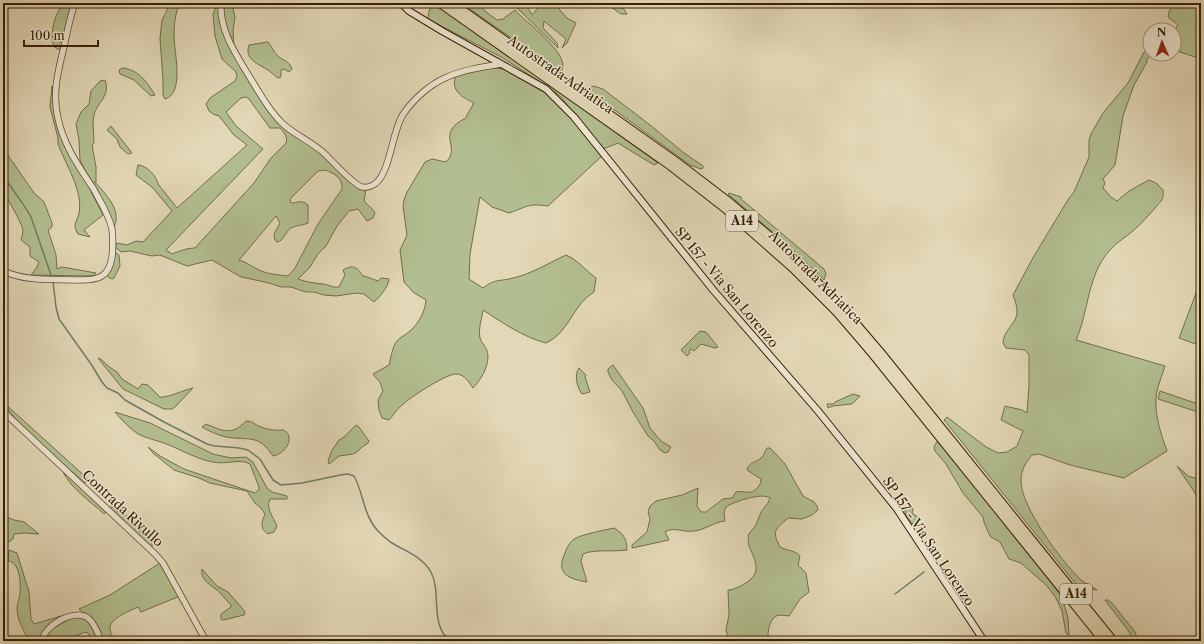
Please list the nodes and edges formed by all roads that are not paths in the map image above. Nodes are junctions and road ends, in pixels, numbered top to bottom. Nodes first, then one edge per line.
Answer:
1 (75, 3) edge
2 (221, 3) edge
3 (401, 3) edge
4 (440, 3) edge
5 (452, 3) edge
6 (500, 64) junction
7 (3, 271) edge
8 (3, 409) edge
9 (42, 641) edge
10 (101, 641) edge
11 (206, 641) edge
12 (984, 641) edge
13 (1104, 641) edge
14 (1113, 641) edge

1 - 7 street
2 - 6 street
3 - 6 main road, SP 157 - Via San Lorenzo
4 - 13 highway, Autostrada Adriatica / A14
5 - 14 highway, Autostrada Adriatica / A14
6 - 12 main road, SP 157 - Via San Lorenzo
8 - 11 street, Contrada Rivullo
9 - 10 street

